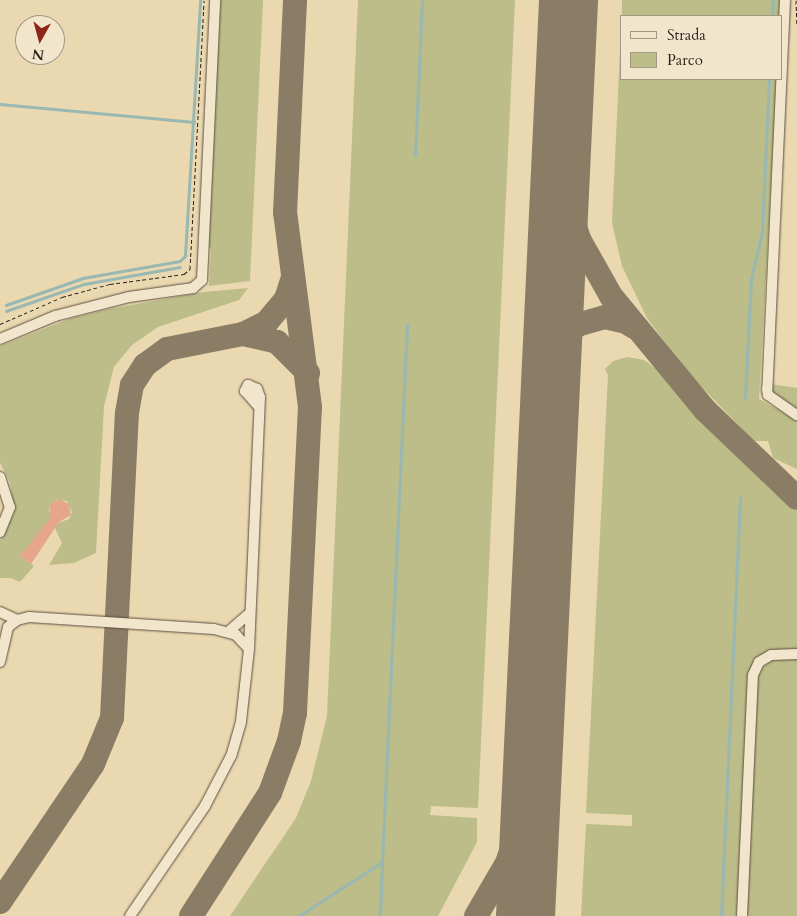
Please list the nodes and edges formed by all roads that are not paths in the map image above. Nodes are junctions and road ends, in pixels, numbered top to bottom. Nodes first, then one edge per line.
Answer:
1 (215, 0) edge
2 (785, 0) edge
3 (782, 62) edge
4 (781, 80) edge
5 (0, 338) edge
6 (258, 406) dead end
7 (797, 415) edge
8 (0, 477) edge
9 (0, 532) edge
10 (0, 612) edge
11 (250, 613) junction
12 (17, 620) junction
13 (228, 632) junction
14 (249, 649) junction
15 (797, 654) edge
16 (0, 662) edge
17 (130, 916) edge
18 (742, 916) edge

1 - 5 lane
2 - 3 lane
4 - 7 lane
6 - 11 lane
8 - 9 lane
10 - 12 lane
11 - 13 lane
11 - 14 lane
12 - 13 lane
12 - 16 lane
13 - 14 lane
14 - 17 lane
15 - 18 lane

